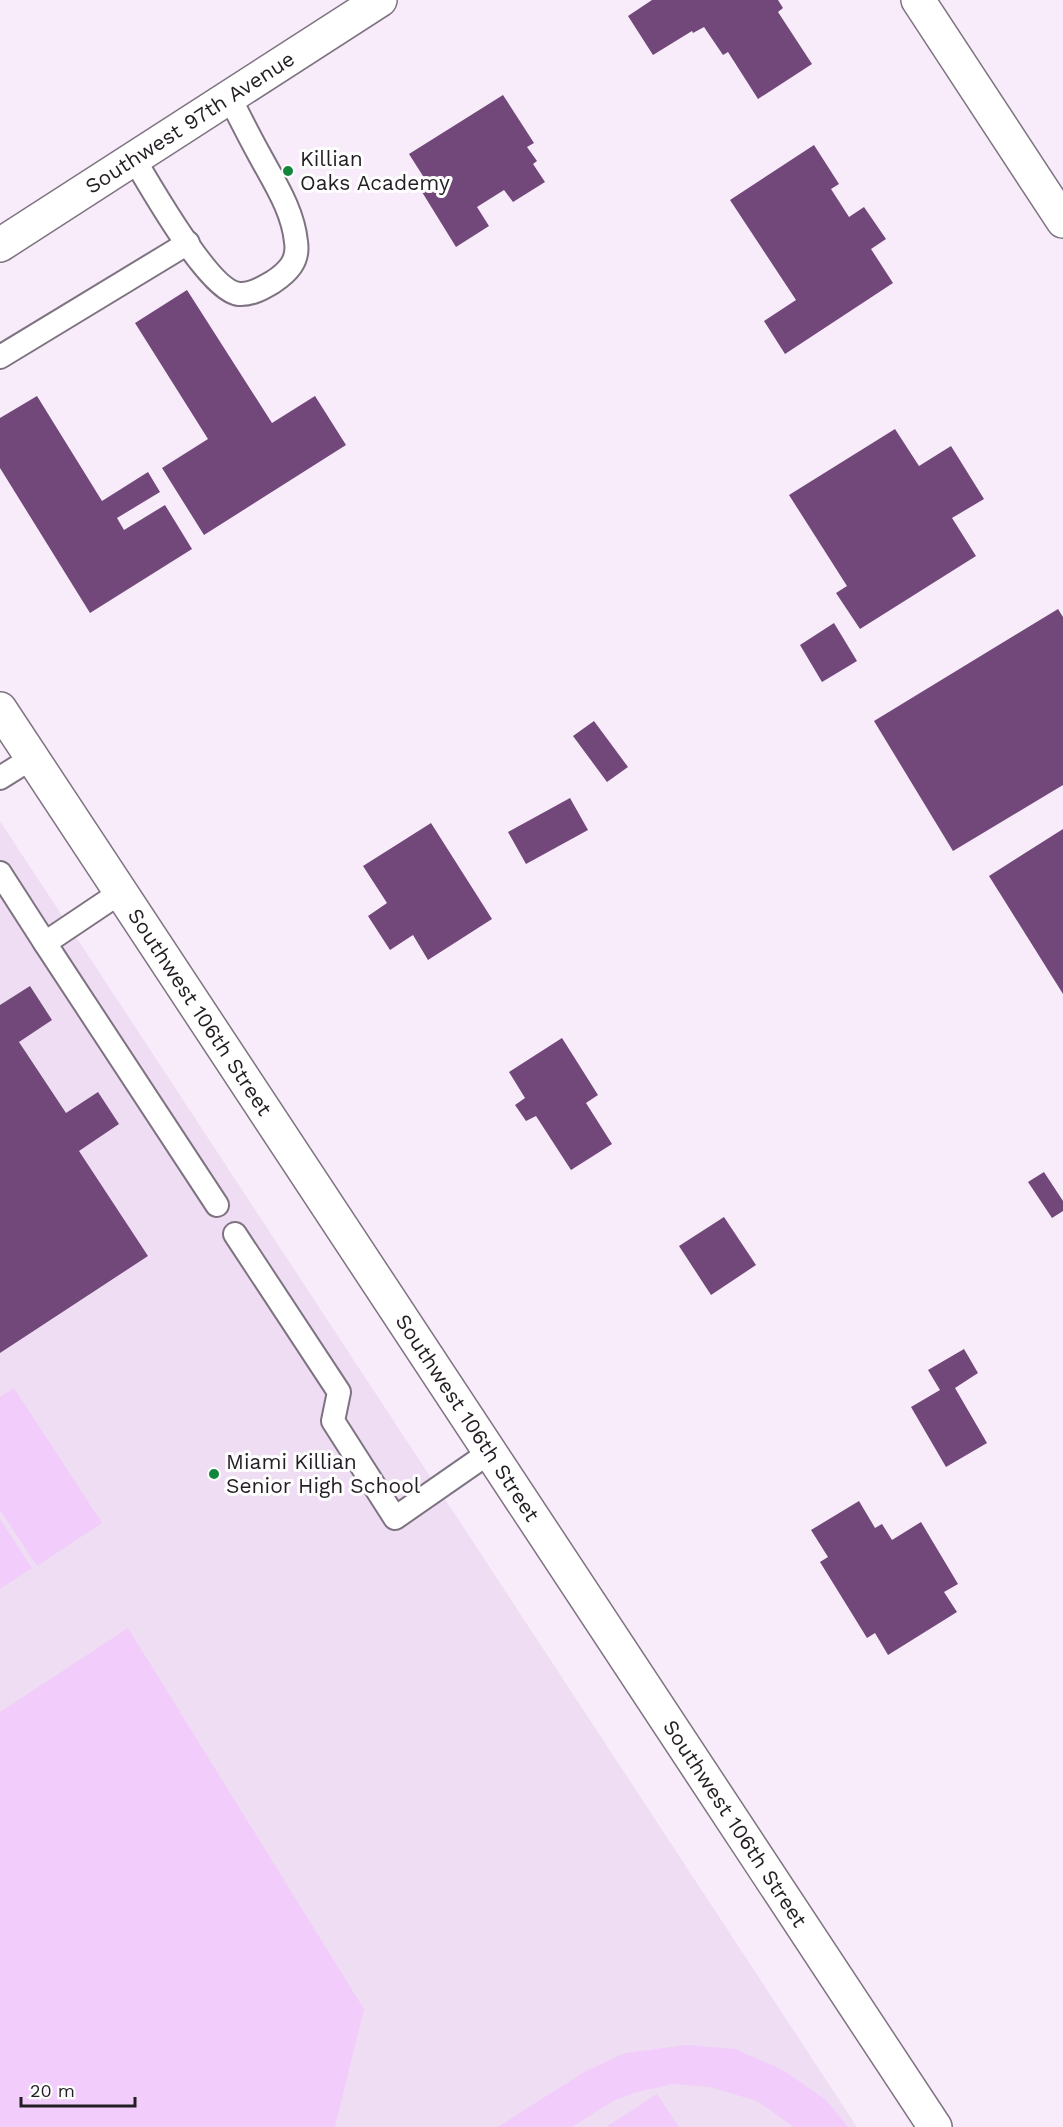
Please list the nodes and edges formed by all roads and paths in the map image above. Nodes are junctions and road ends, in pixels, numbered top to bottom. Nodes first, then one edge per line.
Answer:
1 (380, 0) edge
2 (918, 0) edge
3 (230, 98) junction
4 (134, 159) junction
5 (1063, 221) edge
6 (188, 243) junction
7 (0, 245) edge
8 (0, 357) edge
9 (0, 709) edge
10 (32, 758) junction
11 (0, 778) edge
12 (0, 873) edge
13 (121, 892) junction
14 (45, 943) junction
15 (217, 1205) dead end
16 (235, 1234) dead end
17 (490, 1452) junction
18 (935, 2127) edge

1 - 3 street, Southwest 97th Avenue
2 - 5 street
3 - 4 street, Southwest 97th Avenue
3 - 6 lane
4 - 6 lane
4 - 7 street, Southwest 97th Avenue
6 - 8 lane
9 - 10 street, Southwest 106th Street
10 - 11 lane
10 - 13 street, Southwest 106th Street
12 - 14 lane
13 - 14 lane
13 - 17 street, Southwest 106th Street
14 - 15 lane
16 - 17 lane
17 - 18 street, Southwest 106th Street

